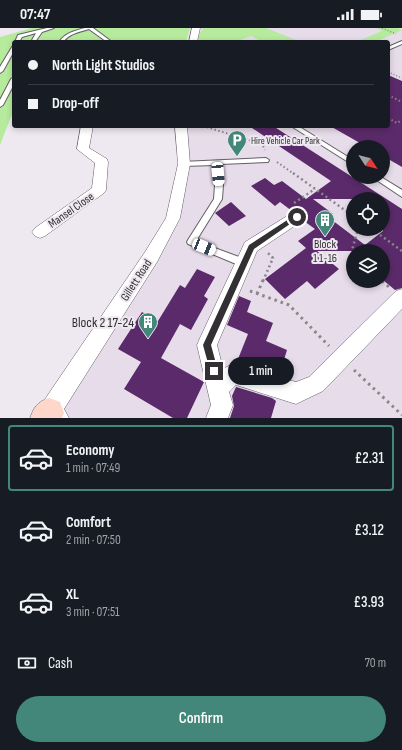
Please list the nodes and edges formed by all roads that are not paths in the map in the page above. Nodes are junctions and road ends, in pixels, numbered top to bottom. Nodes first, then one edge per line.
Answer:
1 (52, 28) edge
2 (90, 28) edge
3 (196, 28) edge
4 (40, 31) junction
5 (18, 40) edge
6 (34, 40) edge
7 (62, 40) edge
8 (107, 40) edge
9 (193, 40) edge
10 (402, 42) edge
11 (390, 48) edge
12 (12, 50) edge
13 (0, 71) edge
14 (12, 83) edge
15 (0, 105) edge
16 (86, 128) edge
17 (181, 128) edge
18 (297, 128) edge
19 (267, 158) road end
20 (346, 159) edge
21 (217, 162) junction
22 (184, 164) junction
23 (387, 184) edge
24 (402, 194) edge
25 (297, 217) dead end
26 (40, 232) dead end
27 (244, 263) junction
28 (402, 297) edge
29 (218, 389) junction
30 (51, 416) edge
31 (217, 418) edge

1 - 4 lane
2 - 7 lane
2 - 8 lane
3 - 9 street
4 - 5 lane
4 - 6 lane
10 - 11 lane
12 - 13 lane
14 - 15 lane
16 - 26 street, Mansel Close
17 - 22 street, Gillett Road
18 - 20 lane
19 - 21 lane
21 - 22 lane
21 - 27 lane
22 - 30 street, Gillett Road
23 - 24 lane
25 - 27 street
27 - 29 street
28 - 29 street
29 - 31 street

